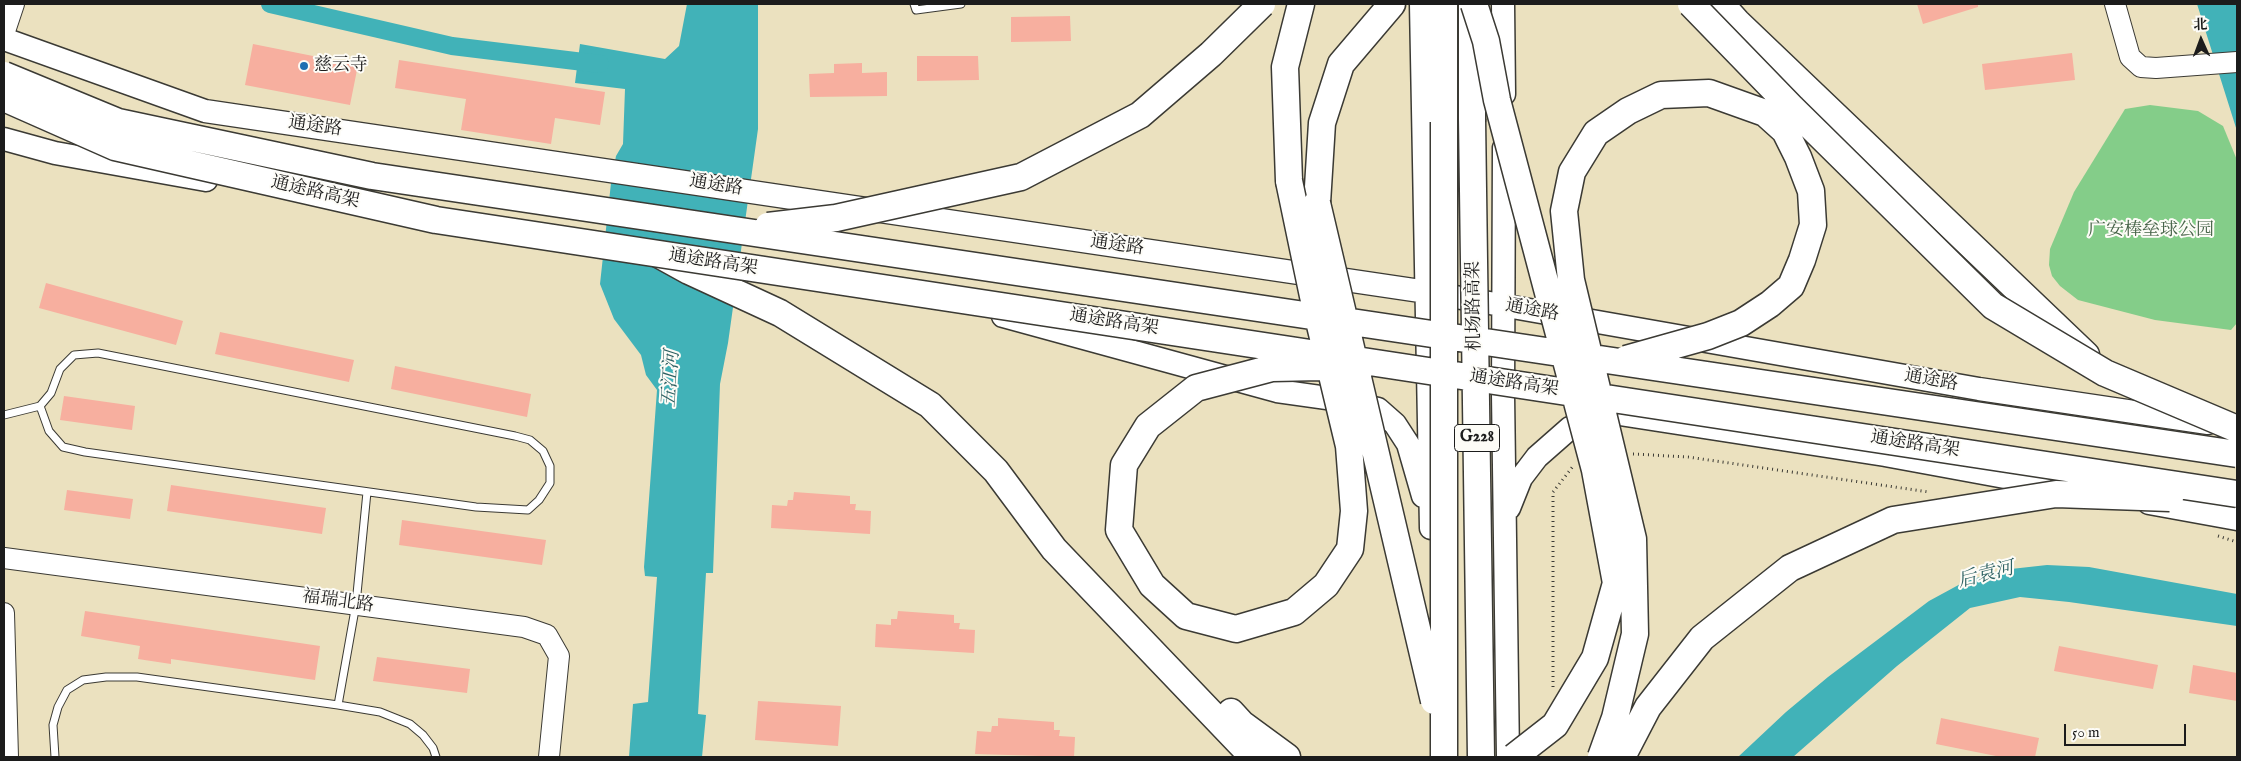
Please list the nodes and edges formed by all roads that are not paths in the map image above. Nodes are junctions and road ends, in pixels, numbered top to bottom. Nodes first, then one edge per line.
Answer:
1 (14, 4) edge
2 (914, 4) edge
3 (961, 4) edge
4 (1262, 4) edge
5 (1301, 4) edge
6 (1392, 4) edge
7 (1421, 4) edge
8 (1444, 4) edge
9 (1473, 4) edge
10 (1503, 4) edge
11 (1691, 4) edge
12 (1721, 4) edge
13 (2115, 4) edge
14 (4, 34) edge
15 (4, 39) edge
16 (2237, 62) edge
17 (4, 75) edge
18 (4, 98) edge
19 (4, 139) edge
20 (735, 230) junction
21 (666, 258) junction
22 (1427, 292) junction
23 (1504, 306) junction
24 (992, 313) junction
25 (1616, 361) junction
26 (1396, 366) junction
27 (2105, 373) junction
28 (1429, 382) junction
29 (1502, 394) junction
30 (40, 406) junction
31 (1610, 413) junction
32 (4, 415) edge
33 (2237, 428) edge
34 (2237, 454) edge
35 (996, 471) junction
36 (2209, 490) junction
37 (367, 492) junction
38 (2237, 494) edge
39 (1506, 518) junction
40 (2237, 520) edge
41 (1432, 529) junction
42 (4, 558) edge
43 (356, 604) junction
44 (4, 613) edge
45 (338, 705) junction
46 (1440, 751) edge
47 (8, 757) edge
48 (55, 757) edge
49 (436, 757) edge
50 (549, 757) edge
51 (1253, 757) edge
52 (1287, 757) edge
53 (1481, 757) edge
54 (1508, 757) edge
55 (1514, 757) edge
56 (1601, 757) edge
57 (1622, 757) edge

1 - 14 street
2 - 3 lane
4 - 20 highway, bridge
5 - 26 highway, bridge
6 - 46 highway, bridge
7 - 22 main road
8 - 46 highway, 机场路高架 / G228, bridge
9 - 53 highway, 机场路高架 / G228, bridge
9 - 55 highway, bridge
10 - 23 main road
11 - 27 highway, bridge
12 - 27 highway, bridge
13 - 16 street
15 - 22 main road, 通途路
17 - 20 highway, 通途路高架, bridge
18 - 21 highway, 通途路高架, bridge
19 - 21 main road
20 - 25 highway, 通途路高架, bridge
21 - 24 main road
21 - 26 highway, 通途路高架, bridge
21 - 35 highway
22 - 23 main road, 通途路
22 - 28 main road
23 - 29 main road
23 - 33 main road, 通途路
24 - 28 main road
24 - 41 main road
25 - 34 highway, 通途路高架, bridge
25 - 56 highway, bridge
26 - 36 highway, 通途路高架, bridge
27 - 33 highway, bridge
28 - 29 main road
28 - 41 main road
29 - 31 main road
29 - 39 main road
30 - 32 lane
30 - 37 lane
30 - 37 lane
31 - 39 main road
31 - 40 main road
35 - 51 highway
35 - 52 highway
36 - 38 highway, 通途路高架, bridge
36 - 57 highway, bridge
37 - 43 lane
39 - 54 main road
41 - 46 main road
42 - 43 street, 福瑞北路
43 - 45 lane
43 - 50 street, 福瑞北路
44 - 47 street
45 - 48 lane
45 - 49 lane

